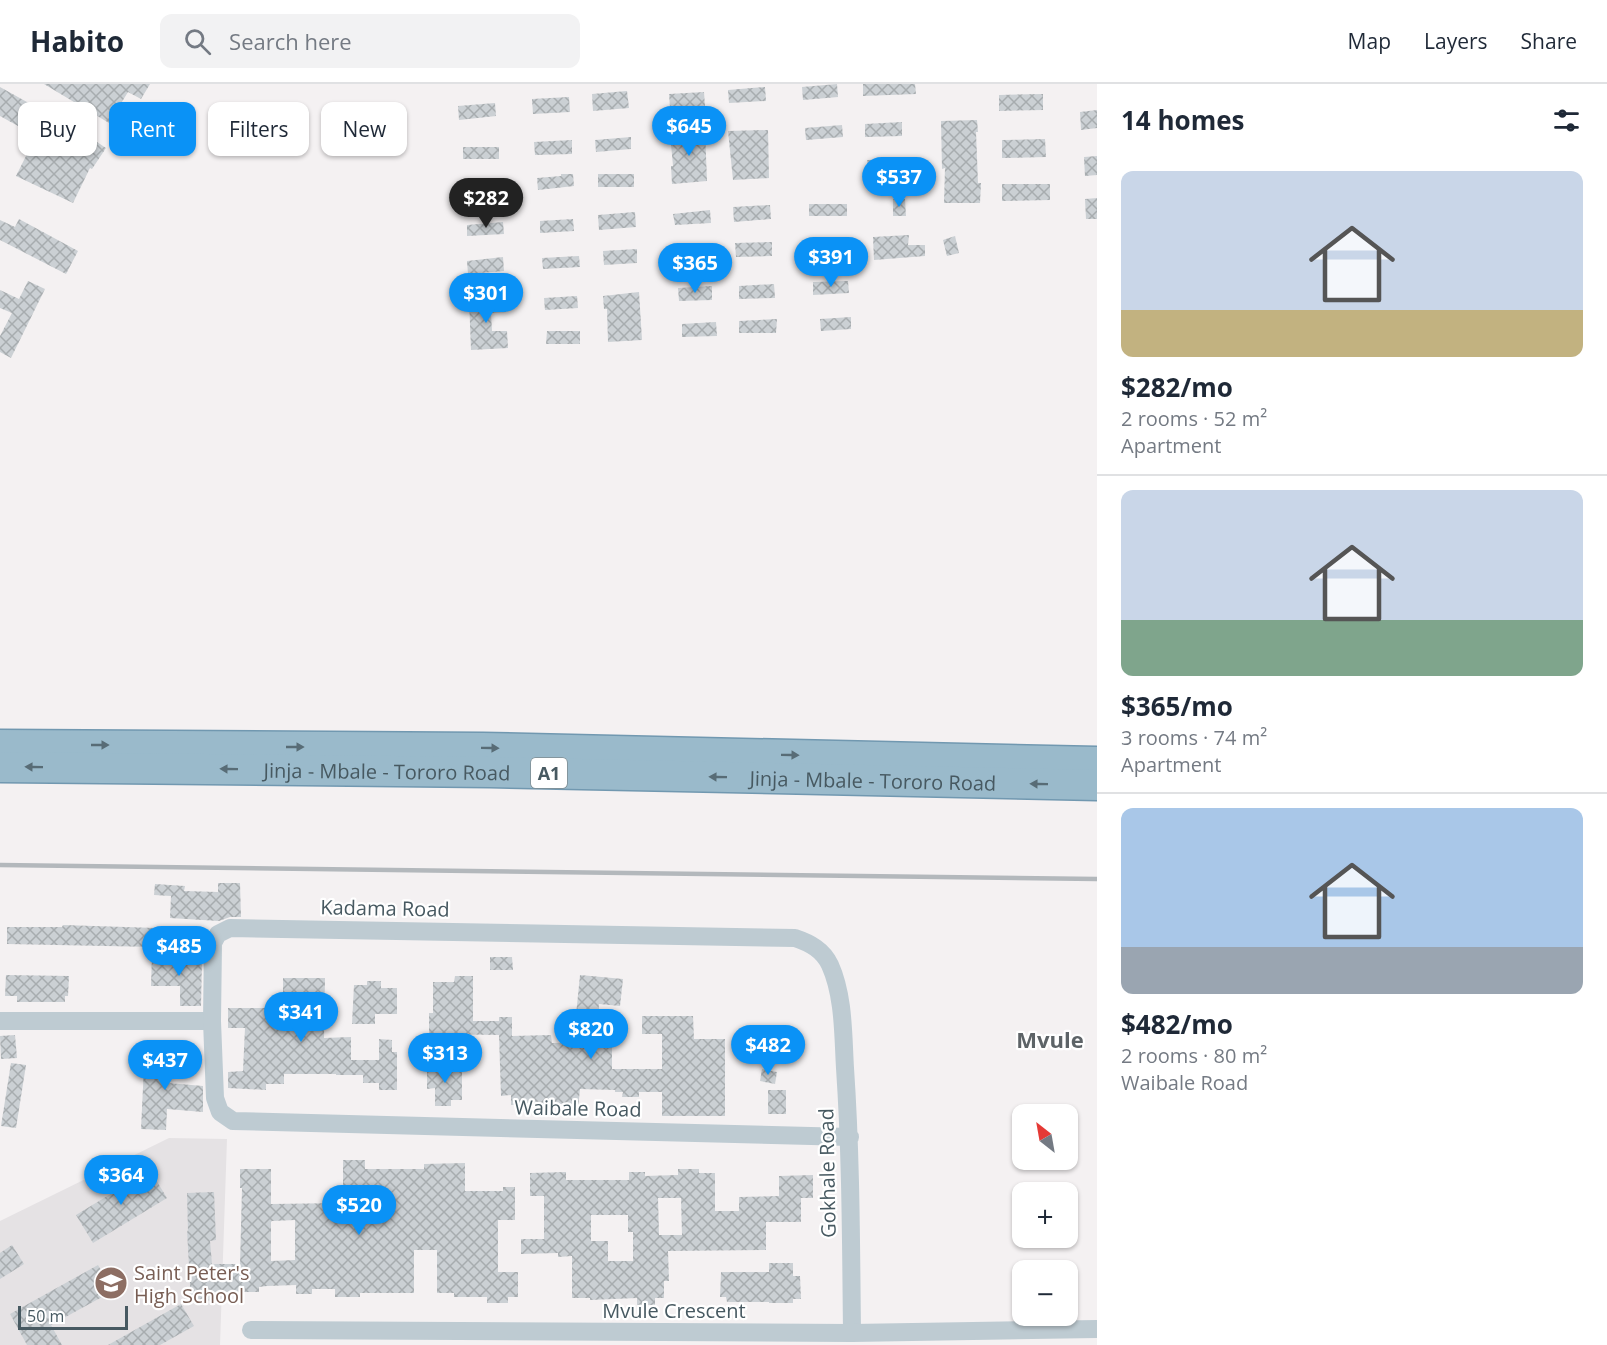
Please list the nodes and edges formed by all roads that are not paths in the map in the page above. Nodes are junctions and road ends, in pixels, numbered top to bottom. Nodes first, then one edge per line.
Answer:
1 (0, 745) edge
2 (1097, 762) edge
3 (0, 767) edge
4 (1097, 785) edge
5 (834, 976) joint
6 (0, 1021) edge
7 (212, 1021) junction
8 (850, 1137) junction
9 (1097, 1329) edge
10 (251, 1330) dead end
11 (852, 1333) junction

1 -> 2 highway, Jinja - Mbale - Tororo Road / A1
4 -> 3 highway, Jinja - Mbale - Tororo Road / A1
5 - 7 street, Kadama Road
5 - 8 street, Gokhale Road
6 - 7 street
7 - 8 street, Waibale Road
8 - 11 street, Gokhale Road
9 - 11 street, Mvule Crescent
10 - 11 street, Mvule Crescent

